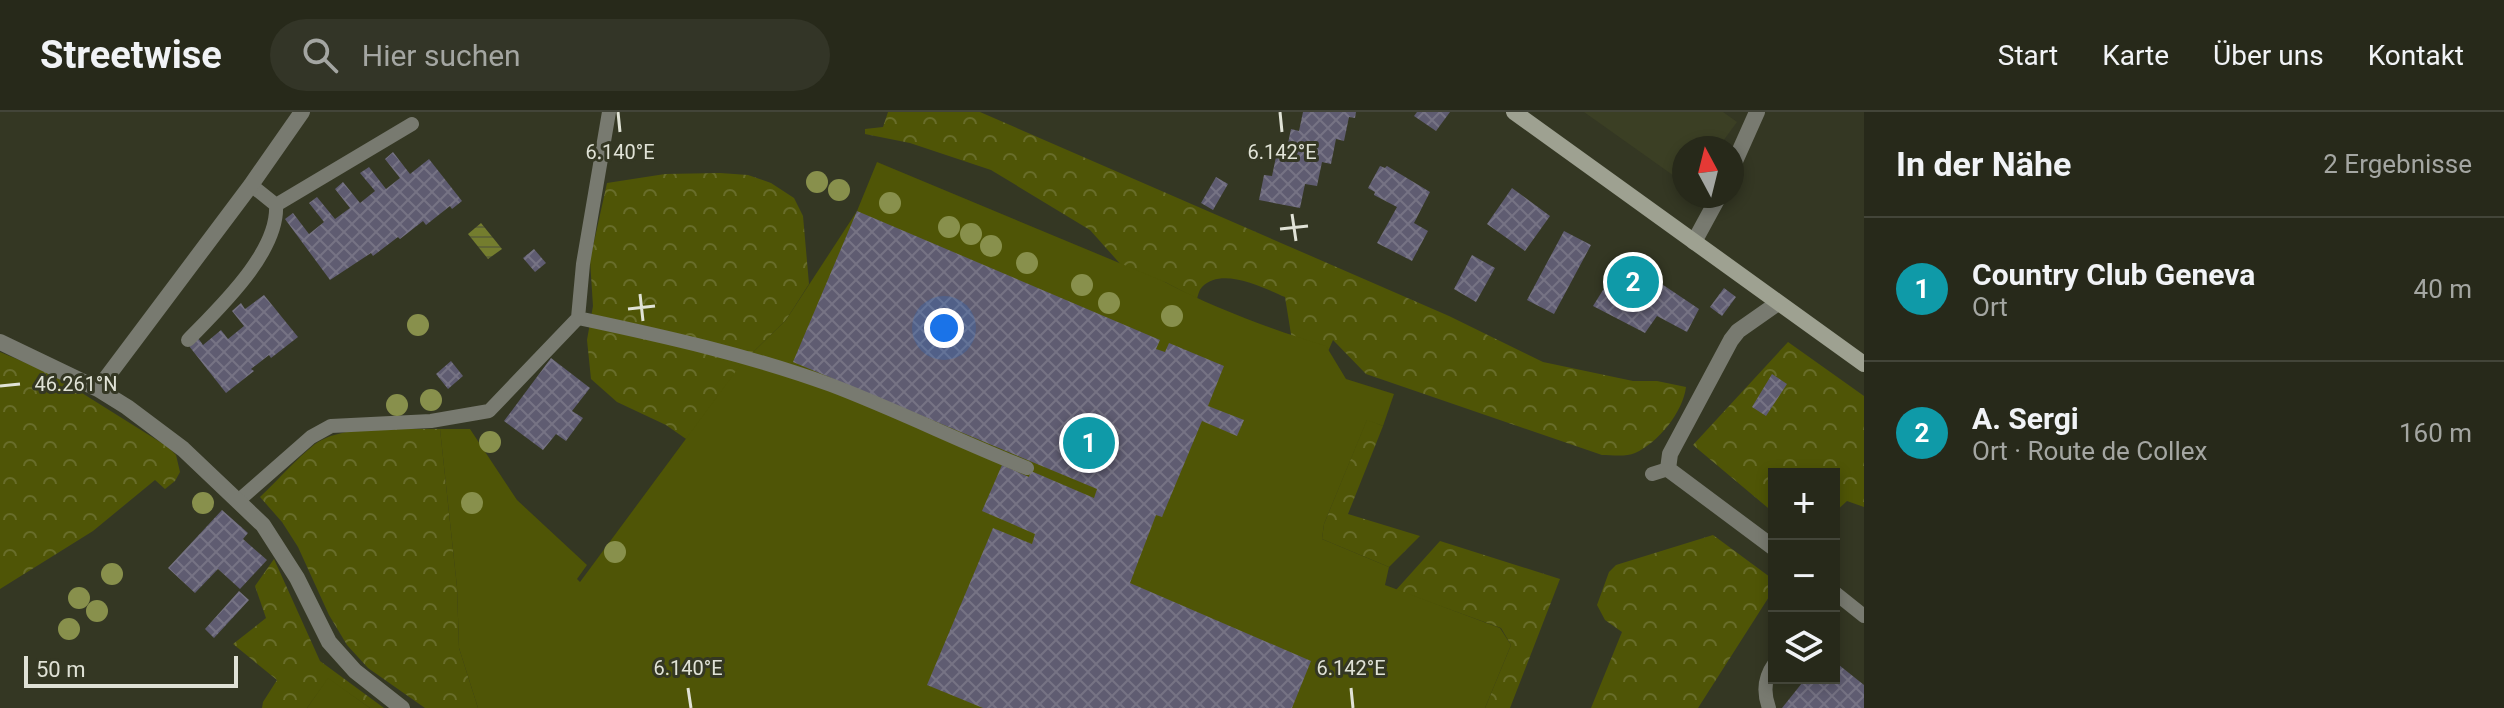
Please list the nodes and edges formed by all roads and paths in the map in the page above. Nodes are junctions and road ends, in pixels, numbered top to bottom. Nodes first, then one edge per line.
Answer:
1 (302, 112) edge
2 (609, 112) edge
3 (1514, 112) edge
4 (1757, 112) edge
5 (412, 124) dead end
6 (1744, 141) edge
7 (251, 185) junction
8 (276, 205) junction
9 (1712, 208) edge
10 (1694, 242) junction
11 (1778, 303) junction
12 (578, 318) junction
13 (188, 340) dead end
14 (0, 342) edge
15 (1864, 364) edge
16 (98, 389) junction
17 (1027, 468) dead end
18 (238, 501) junction
19 (1768, 544) edge
20 (1840, 598) edge
21 (1864, 616) edge
22 (1768, 672) edge
23 (402, 708) edge
24 (1769, 708) edge

1 - 7 street
2 - 12 lane
3 - 10 street
4 - 6 street
5 - 8 lane
7 - 8 lane
7 - 16 street
8 - 13 lane
9 - 10 street
10 - 11 street
11 - 15 street
11 - 19 street
12 - 17 lane
12 - 18 lane
14 - 16 street
16 - 18 street
18 - 23 street
20 - 21 lane
22 - 24 lane

